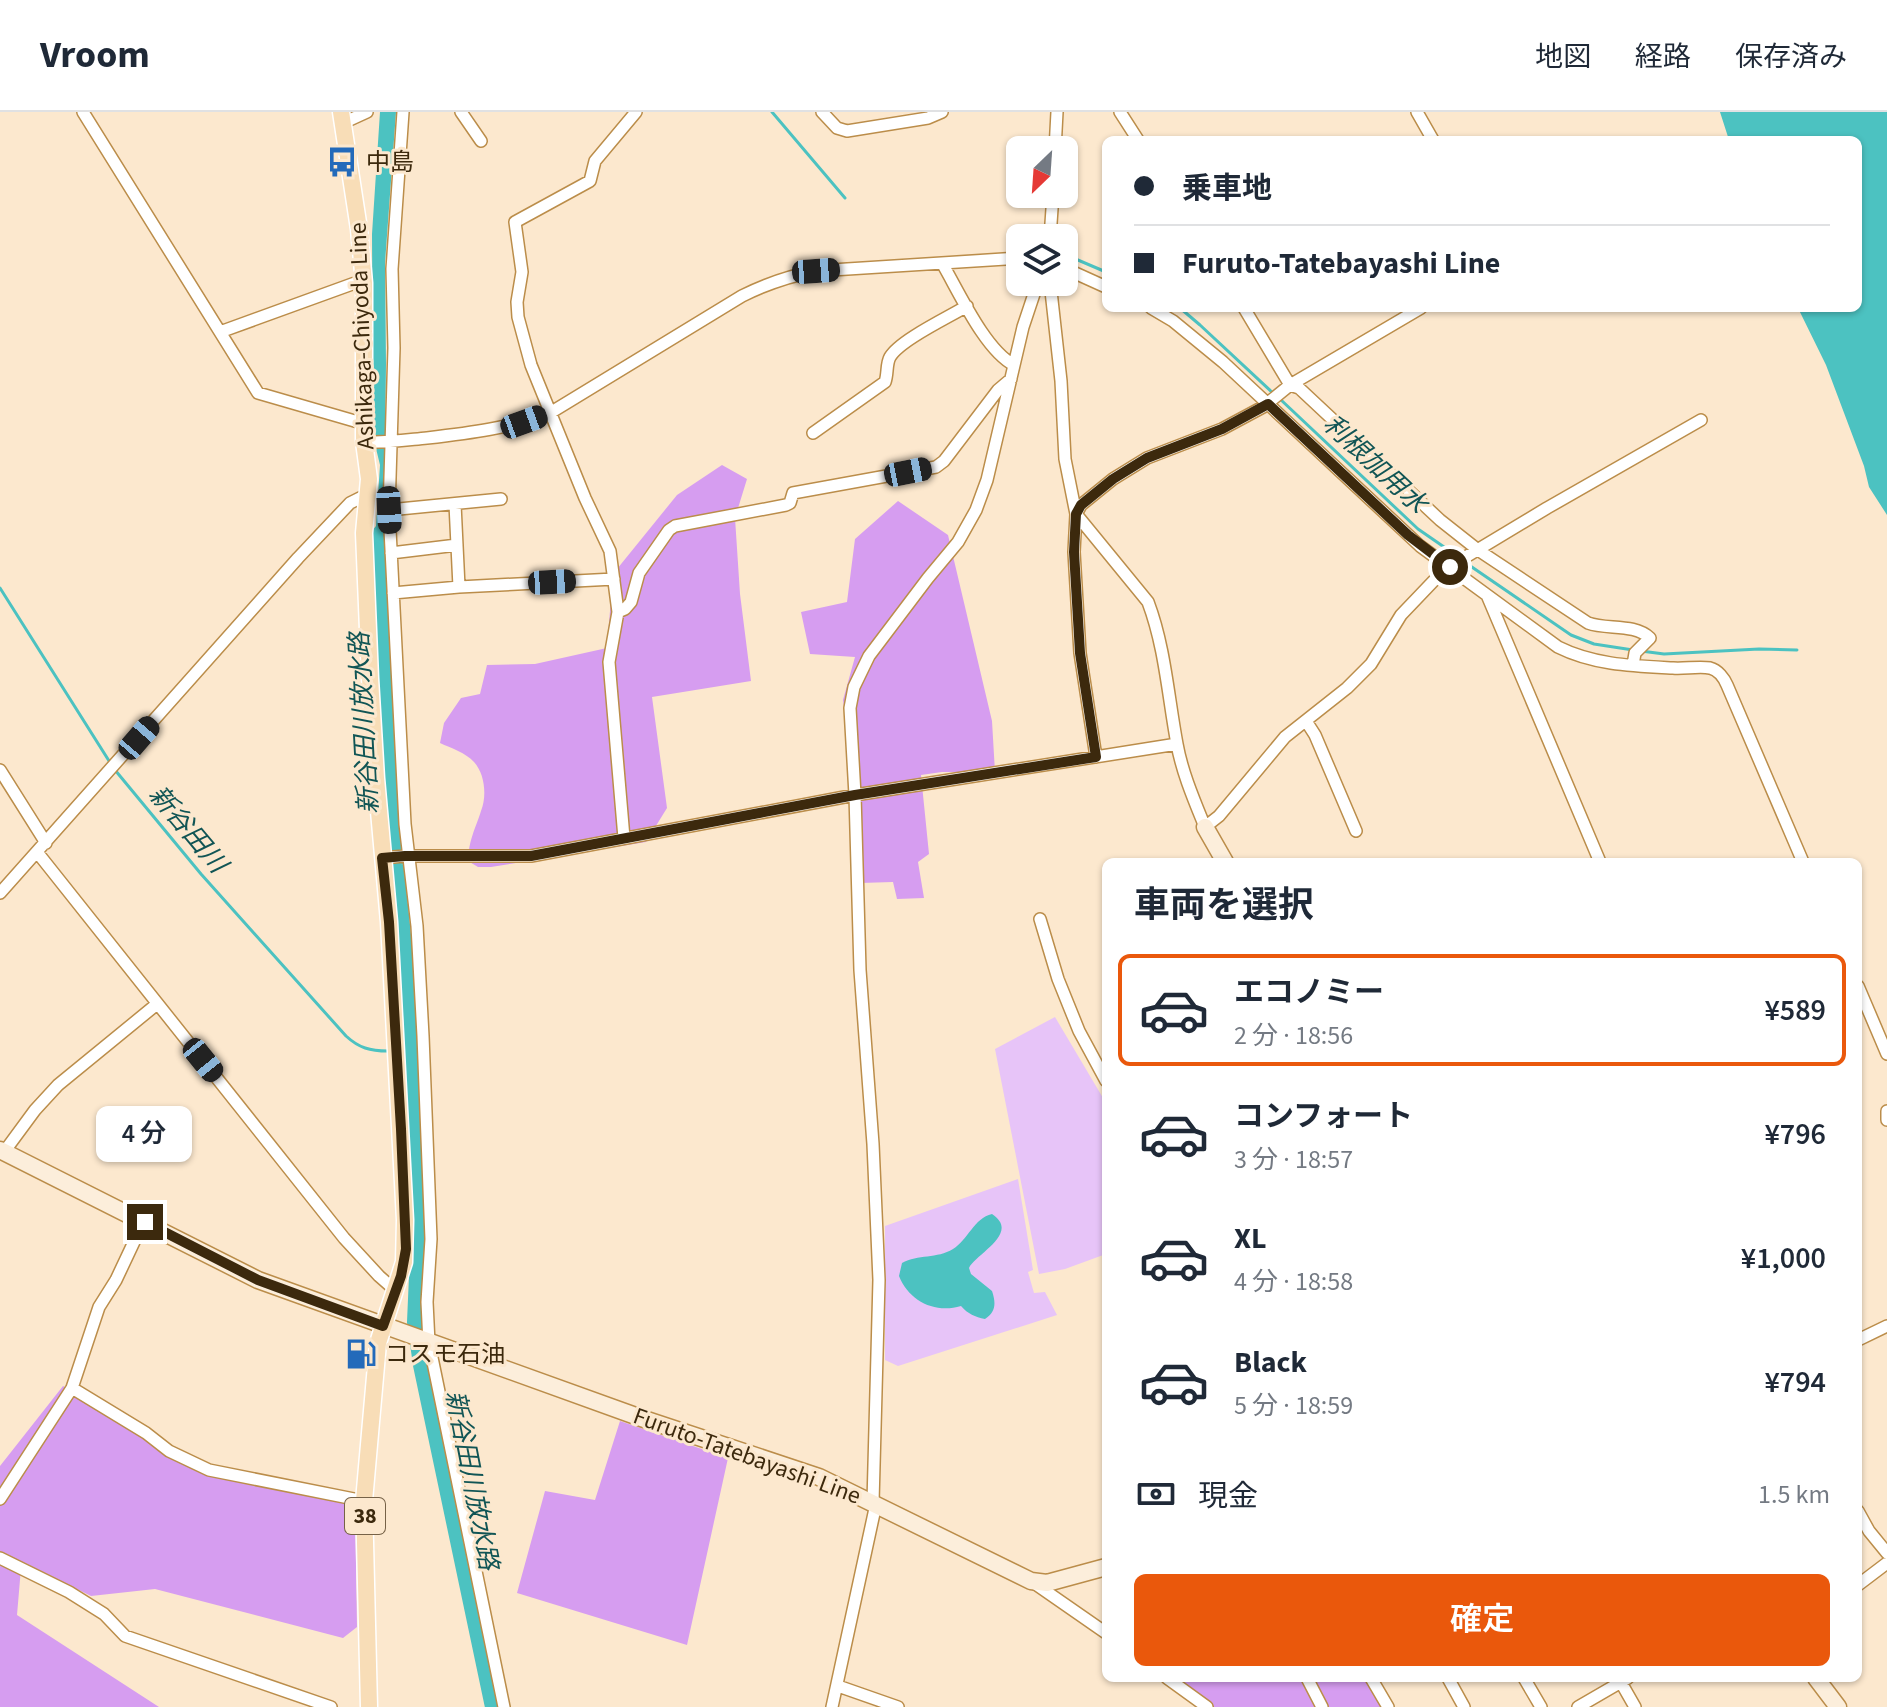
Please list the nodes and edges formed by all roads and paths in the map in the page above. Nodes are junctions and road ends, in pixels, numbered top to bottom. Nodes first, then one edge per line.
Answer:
1 (83, 112) edge
2 (367, 112) edge
3 (403, 112) edge
4 (461, 112) edge
5 (636, 112) edge
6 (822, 112) edge
7 (942, 112) edge
8 (1057, 112) edge
9 (1120, 112) edge
10 (1417, 112) edge
11 (342, 117) edge
12 (1056, 136) edge
13 (1135, 136) edge
14 (1431, 136) edge
15 (481, 141) dead end
16 (1006, 259) edge
17 (942, 263) junction
18 (1078, 274) edge
19 (364, 283) junction
20 (1102, 285) edge
21 (1033, 296) edge
22 (1052, 296) edge
23 (967, 306) junction
24 (1158, 312) edge
25 (1246, 312) edge
26 (1414, 312) edge
27 (220, 332) junction
28 (1014, 365) junction
29 (1011, 378) junction
30 (1290, 385) junction
31 (1274, 399) junction
32 (550, 413) junction
33 (1701, 420) dead end
34 (365, 424) junction
35 (813, 433) dead end
36 (367, 442) junction
37 (388, 442) junction
38 (368, 494) junction
39 (501, 499) dead end
40 (455, 504) junction
41 (389, 510) junction
42 (1076, 514) junction
43 (457, 545) junction
44 (1478, 550) junction
45 (391, 553) junction
46 (1450, 567) junction
47 (614, 579) junction
48 (459, 587) junction
49 (393, 593) junction
50 (1486, 595) junction
51 (618, 612) junction
52 (1633, 665) junction
53 (1306, 721) junction
54 (1177, 744) junction
55 (1096, 757) junction
56 (0, 770) edge
57 (855, 795) junction
58 (1205, 827) junction
59 (1356, 831) dead end
60 (624, 838) junction
61 (42, 848) junction
62 (407, 856) junction
63 (386, 857) junction
64 (1223, 858) edge
65 (1598, 858) edge
66 (1801, 858) edge
67 (0, 893) edge
68 (1040, 919) dead end
69 (1862, 995) edge
70 (157, 1004) junction
71 (1887, 1054) edge
72 (1102, 1073) edge
73 (1887, 1111) edge
74 (1887, 1120) edge
75 (2, 1151) edge
76 (145, 1222) junction
77 (396, 1291) junction
78 (383, 1326) junction
79 (1887, 1326) edge
80 (1862, 1338) edge
81 (422, 1340) junction
82 (72, 1388) junction
83 (0, 1499) edge
84 (364, 1501) junction
85 (874, 1503) junction
86 (1862, 1518) edge
87 (1887, 1553) edge
88 (0, 1558) edge
89 (1887, 1563) edge
90 (1102, 1568) edge
91 (1031, 1581) junction
92 (1862, 1582) edge
93 (1102, 1630) edge
94 (1173, 1682) edge
95 (1309, 1682) edge
96 (1373, 1682) edge
97 (1450, 1682) edge
98 (1526, 1682) edge
99 (1618, 1682) edge
100 (1624, 1682) edge
101 (1819, 1682) edge
102 (838, 1686) junction
103 (331, 1707) edge
104 (369, 1707) edge
105 (504, 1707) edge
106 (832, 1707) edge
107 (898, 1707) edge
108 (1207, 1707) edge
109 (1322, 1707) edge
110 (1388, 1707) edge
111 (1464, 1707) edge
112 (1541, 1707) edge
113 (1578, 1707) edge
114 (1635, 1707) edge
115 (1838, 1707) edge

1 - 27 street
2 - 11 street
3 - 37 street
4 - 15 street
5 - 32 street
6 - 7 street
8 - 12 street
9 - 13 street
10 - 14 street
11 - 19 main road, Ashikaga-Chiyoda Line / 38
16 - 17 street
17 - 23 street
17 - 32 street
18 - 20 street
19 - 27 street
19 - 34 main road, Ashikaga-Chiyoda Line / 38
21 - 28 street
22 - 42 street
23 - 28 street
23 - 35 street
24 - 31 street
25 - 30 street
26 - 30 street
27 - 34 street
28 - 29 street
29 - 51 street
29 - 57 street
30 - 31 street
30 - 44 street
31 - 42 street
31 - 46 street
32 - 37 street
32 - 47 street
33 - 44 street
34 - 36 main road, Ashikaga-Chiyoda Line / 38
36 - 37 street
36 - 38 main road, Ashikaga-Chiyoda Line / 38
37 - 41 street
38 - 61 street
38 - 63 main road, Ashikaga-Chiyoda Line / 38
39 - 40 street
40 - 41 street
40 - 43 street
41 - 45 street
42 - 54 street
42 - 55 street
43 - 45 street
43 - 48 street
44 - 46 street
44 - 52 street
45 - 49 street
46 - 50 street
46 - 53 street
47 - 48 street
47 - 51 street
48 - 49 street
49 - 62 street
50 - 52 street
50 - 65 street
51 - 60 street
52 - 66 street
53 - 58 street
53 - 59 street
54 - 55 street
54 - 58 street
55 - 57 street
56 - 61 street
57 - 60 street
57 - 85 street
58 - 64 main road
60 - 62 street
61 - 67 street
61 - 70 street
62 - 63 street
62 - 81 street
63 - 77 main road, Ashikaga-Chiyoda Line / 38
68 - 72 street
69 - 71 street
70 - 75 street
70 - 77 street
73 - 74 street
75 - 76 main road, Furuto-Tatebayashi Line
76 - 78 main road, Furuto-Tatebayashi Line
76 - 82 street
77 - 78 main road, Ashikaga-Chiyoda Line / 38
78 - 81 main road, Furuto-Tatebayashi Line
78 - 84 main road, Ashikaga-Chiyoda Line / 38
79 - 80 street
81 - 85 main road, Furuto-Tatebayashi Line
81 - 105 street
82 - 83 street
82 - 84 street
84 - 104 main road, Ashikaga-Chiyoda Line / 38
85 - 91 main road, Furuto-Tatebayashi Line
85 - 102 street
86 - 87 street
88 - 103 street
89 - 92 street
90 - 91 main road
91 - 93 street
94 - 108 street
95 - 109 street
96 - 110 street
97 - 111 street
98 - 112 street
99 - 113 street
100 - 114 street
101 - 115 main road
102 - 106 street
102 - 107 street

